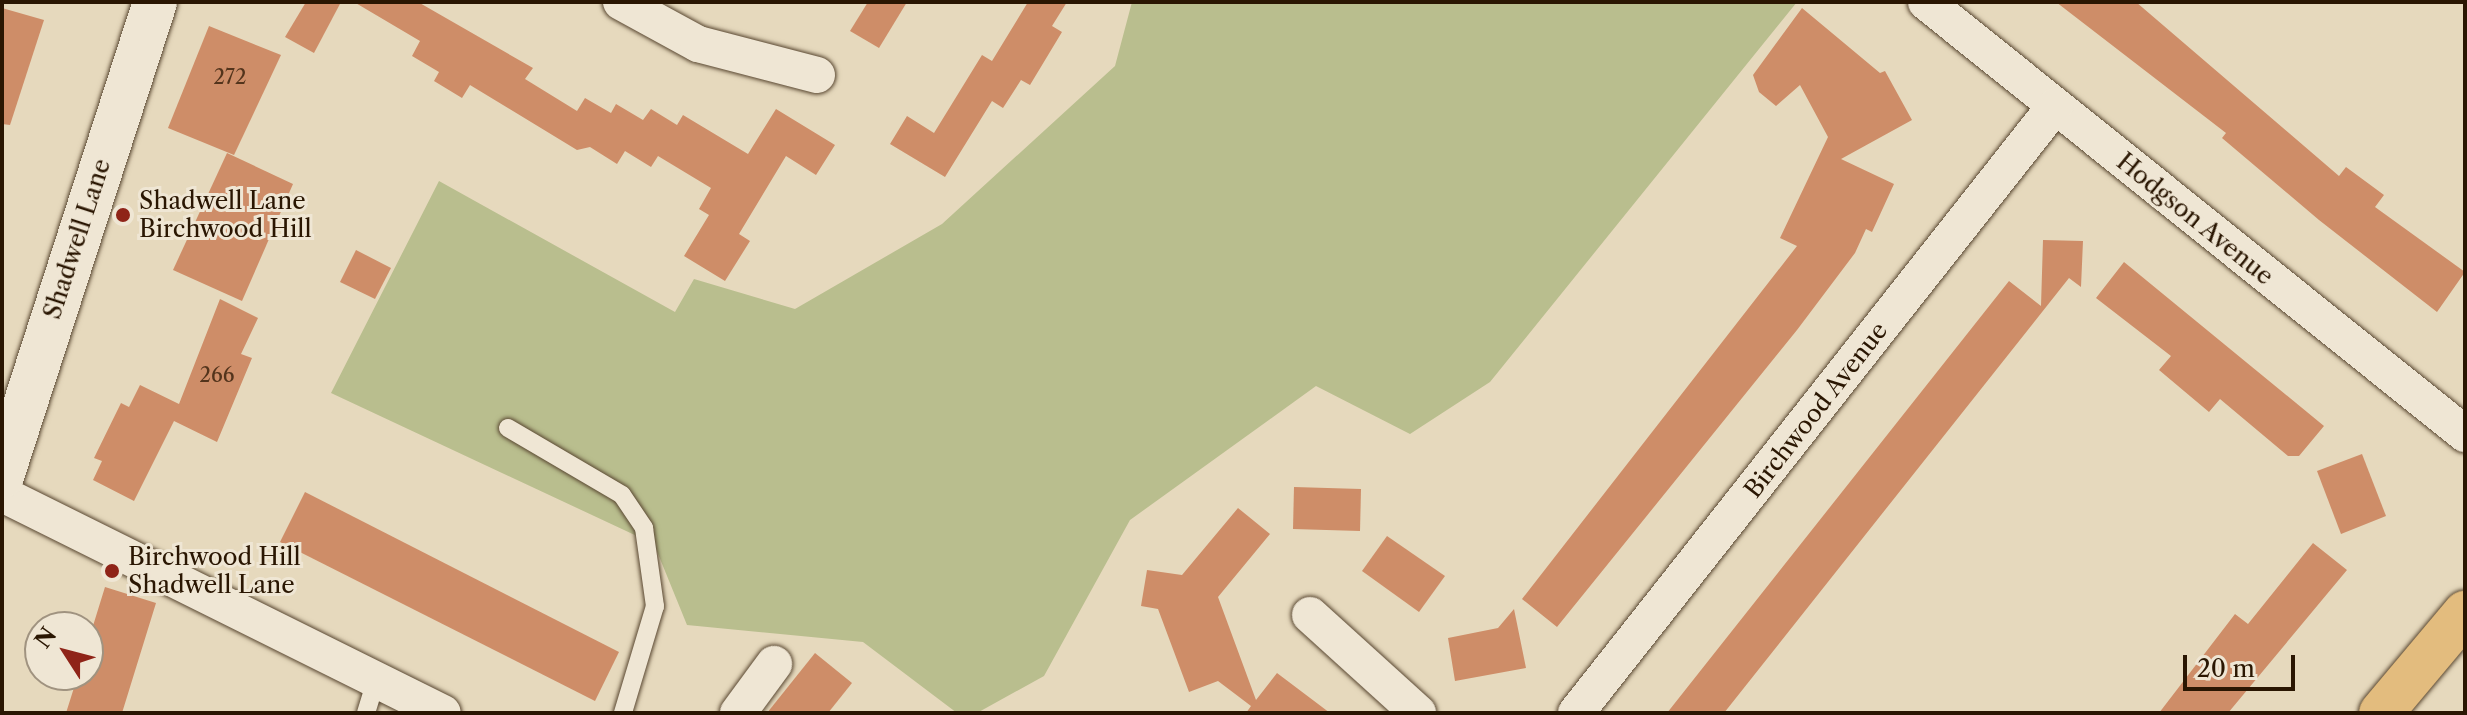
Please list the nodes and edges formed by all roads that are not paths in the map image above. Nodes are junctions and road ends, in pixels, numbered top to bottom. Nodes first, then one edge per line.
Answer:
1 (155, 2) edge
2 (621, 2) edge
3 (1926, 2) edge
4 (817, 75) dead end
5 (2055, 106) junction
6 (508, 428) dead end
7 (2465, 434) edge
8 (2, 476) edge
9 (2, 494) edge
10 (2465, 613) edge
11 (1310, 615) dead end
12 (774, 664) dead end
13 (371, 696) edge
14 (2387, 711) edge
15 (443, 713) edge
16 (623, 713) edge
17 (738, 713) edge
18 (1418, 713) edge
19 (1576, 713) edge

1 - 8 street, Shadwell Lane
2 - 4 street
3 - 5 street, Hodgson Avenue
5 - 7 street, Hodgson Avenue
5 - 19 street, Birchwood Avenue
6 - 16 lane
9 - 13 street
10 - 14 highway
11 - 18 street
12 - 17 street
13 - 15 street

